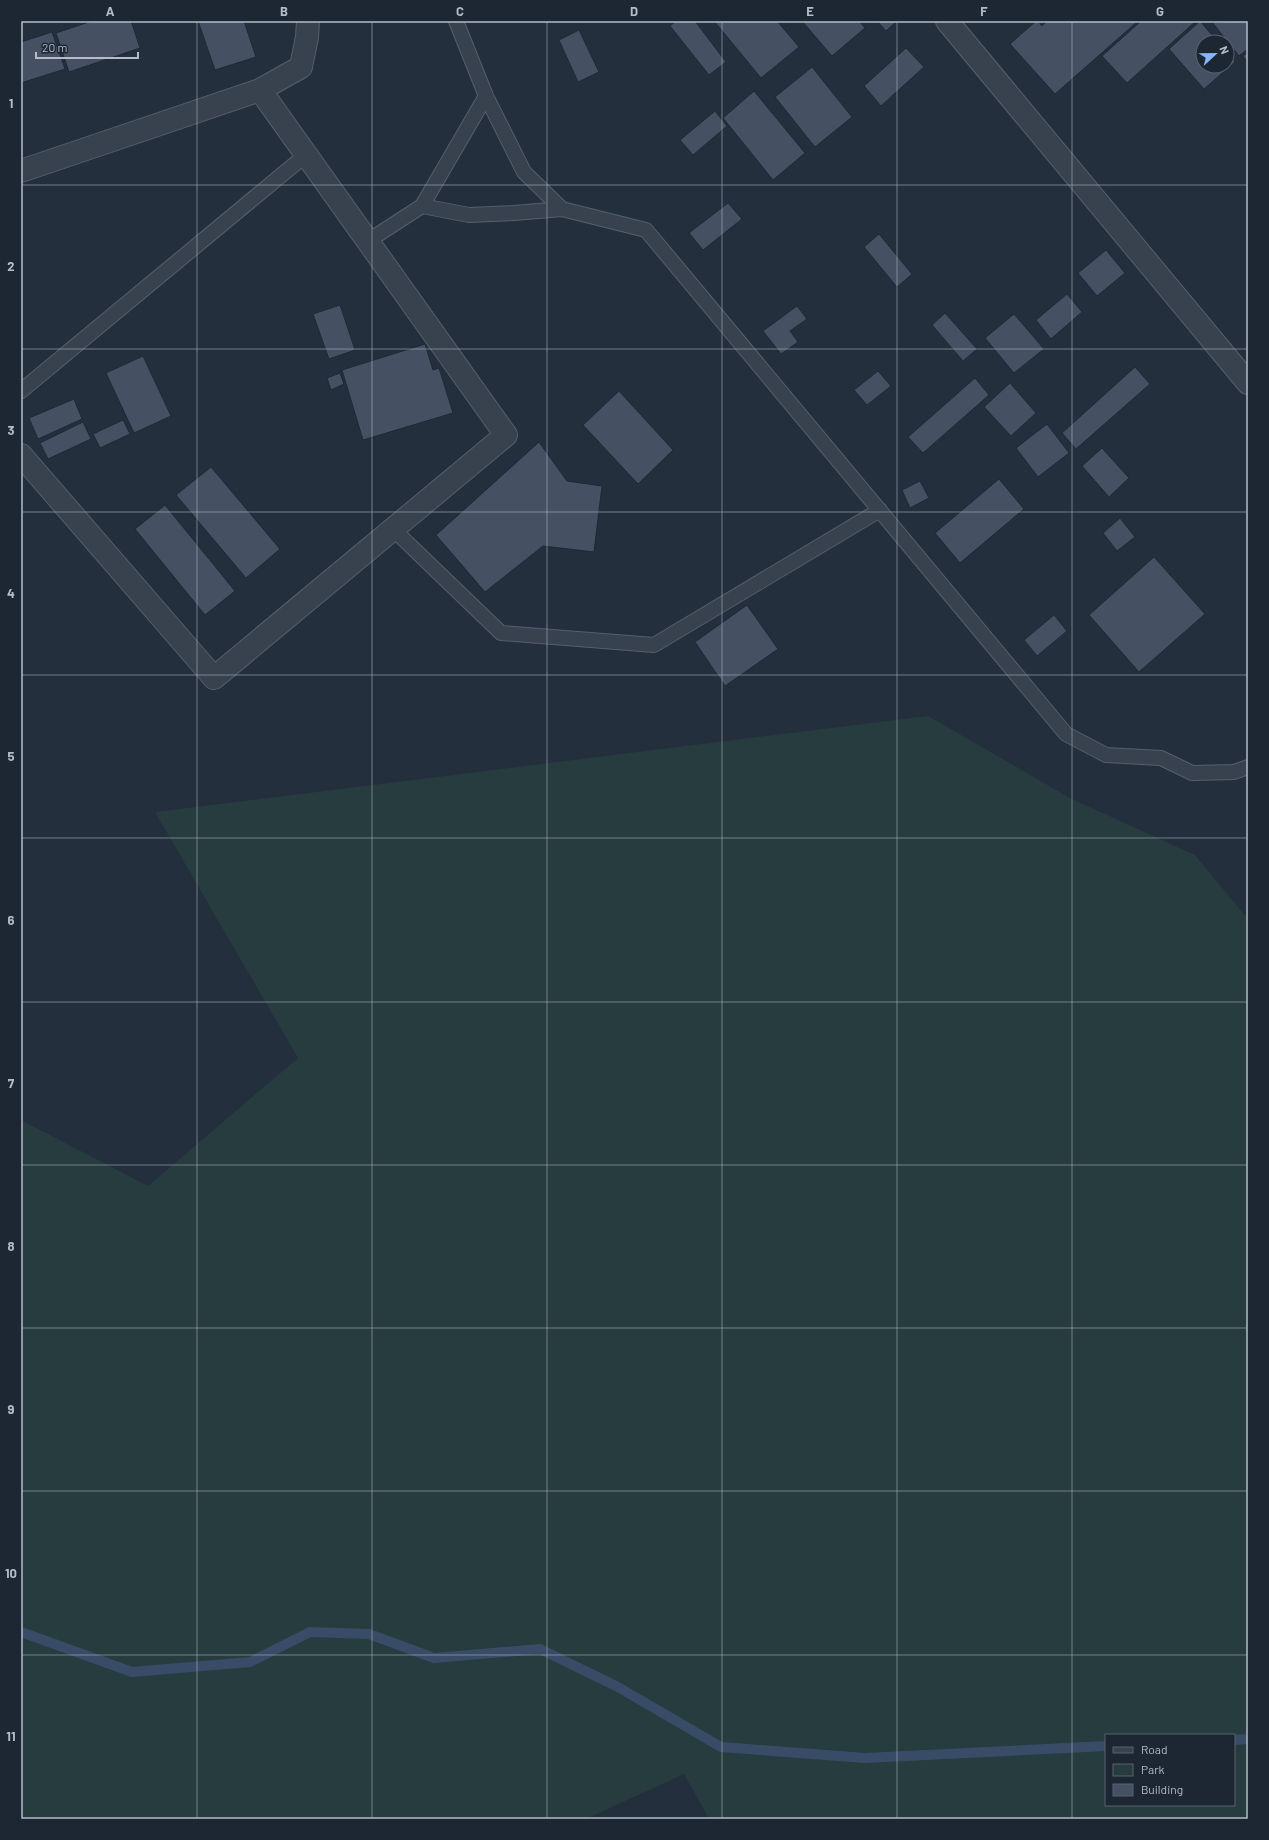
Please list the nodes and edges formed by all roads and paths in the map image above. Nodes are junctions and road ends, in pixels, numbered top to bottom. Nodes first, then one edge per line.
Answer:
1 (308, 21) edge
2 (456, 21) edge
3 (947, 21) edge
4 (260, 90) junction
5 (486, 96) junction
6 (306, 154) junction
7 (21, 171) edge
8 (422, 206) junction
9 (562, 209) junction
10 (368, 241) junction
11 (1248, 383) edge
12 (21, 391) edge
13 (21, 455) edge
14 (880, 510) junction
15 (393, 529) junction
16 (1248, 767) edge

1 - 4 street
2 - 5 lane
3 - 11 street
4 - 6 street
4 - 7 street
5 - 8 lane
5 - 9 lane
6 - 10 street
6 - 12 lane
8 - 9 lane
8 - 10 lane
9 - 14 lane
10 - 15 street
13 - 15 street
14 - 15 lane
14 - 16 lane

